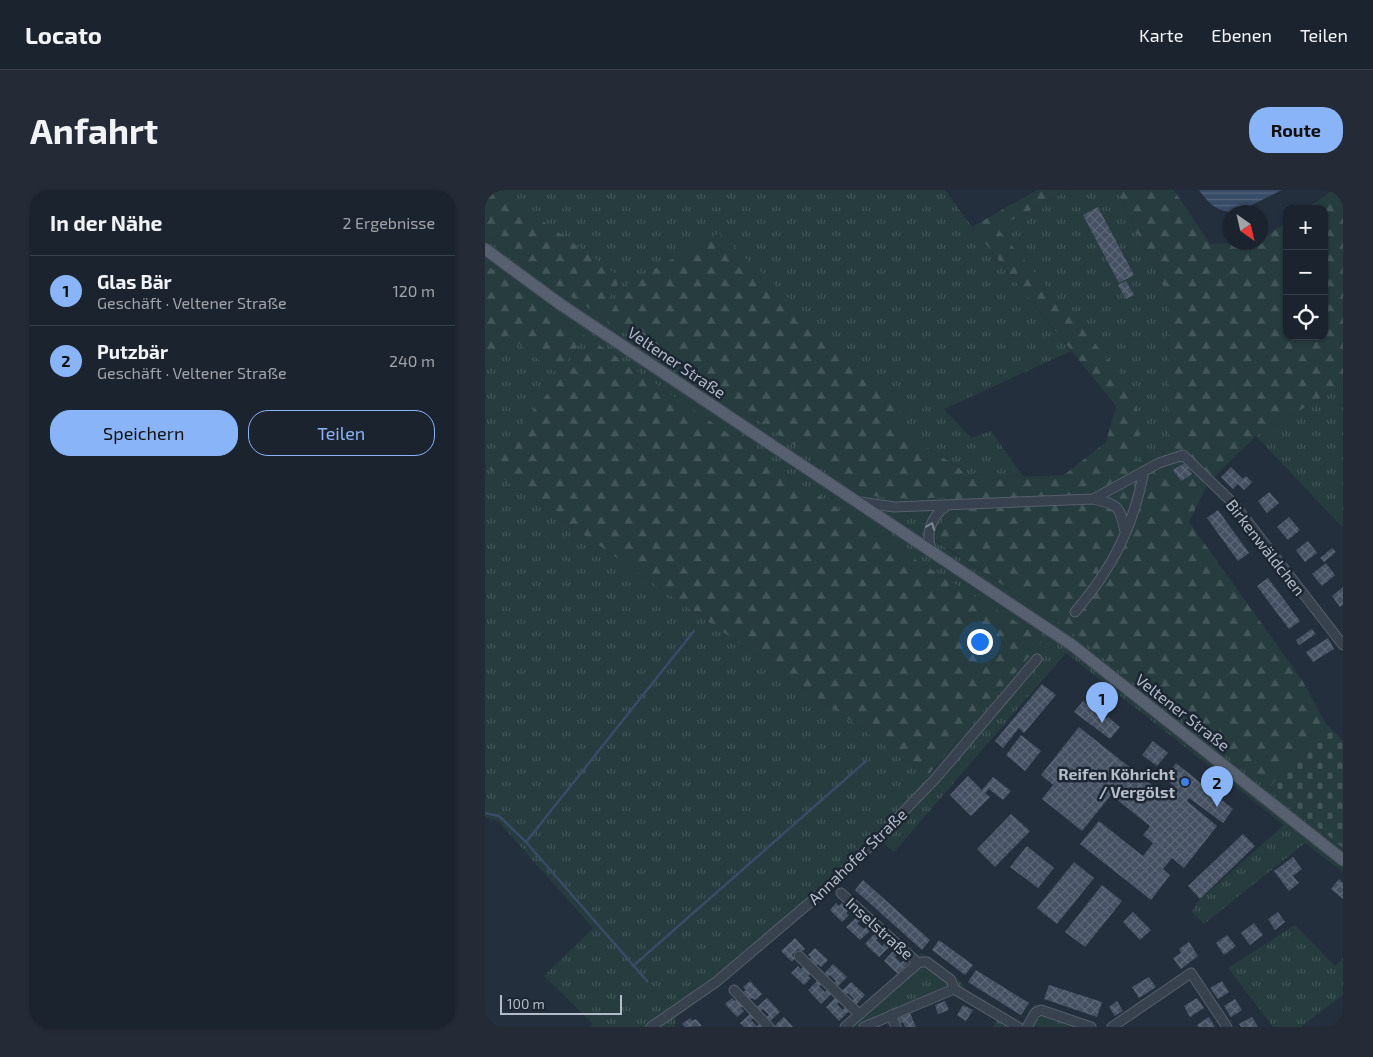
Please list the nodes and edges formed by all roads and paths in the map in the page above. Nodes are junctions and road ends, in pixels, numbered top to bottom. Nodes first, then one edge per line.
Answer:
1 (485, 248) edge
2 (1144, 471) junction
3 (1093, 499) junction
4 (853, 500) junction
5 (946, 506) junction
6 (1125, 532) junction
7 (932, 551) junction
8 (1075, 612) dead end
9 (1343, 645) edge
10 (1037, 659) dead end
11 (1343, 860) edge
12 (841, 893) dead end
13 (799, 956) dead end
14 (918, 963) junction
15 (954, 989) junction
16 (734, 990) dead end
17 (859, 1014) junction
18 (891, 1015) junction
19 (665, 1023) edge
20 (1070, 1024) edge
21 (651, 1027) edge
22 (769, 1027) edge
23 (845, 1027) edge
24 (864, 1027) edge
25 (896, 1027) edge
26 (1018, 1027) edge
27 (1027, 1027) edge
28 (1091, 1027) edge
29 (1112, 1027) edge
30 (1227, 1027) edge

1 - 4 main road, Veltener Straße
2 - 3 street
2 - 6 street
2 - 9 street, Birkenwäldchen
3 - 5 street
3 - 6 street
4 - 5 street
4 - 7 main road, Veltener Straße
7 -> 5 street
6 - 8 street
7 - 11 main road, Veltener Straße
10 - 19 street, Annahofer Straße
12 - 14 street, Inselstraße
13 - 17 street
14 - 15 street, Inselstraße
14 - 17 street, Inselstraße
15 - 18 street
15 - 26 street, Inselstraße
16 - 22 street
17 - 23 street, Inselstraße
18 - 24 street
18 - 25 street
19 - 21 street, Annahofer Straße
20 - 27 street
20 - 28 street
29 - 30 street

